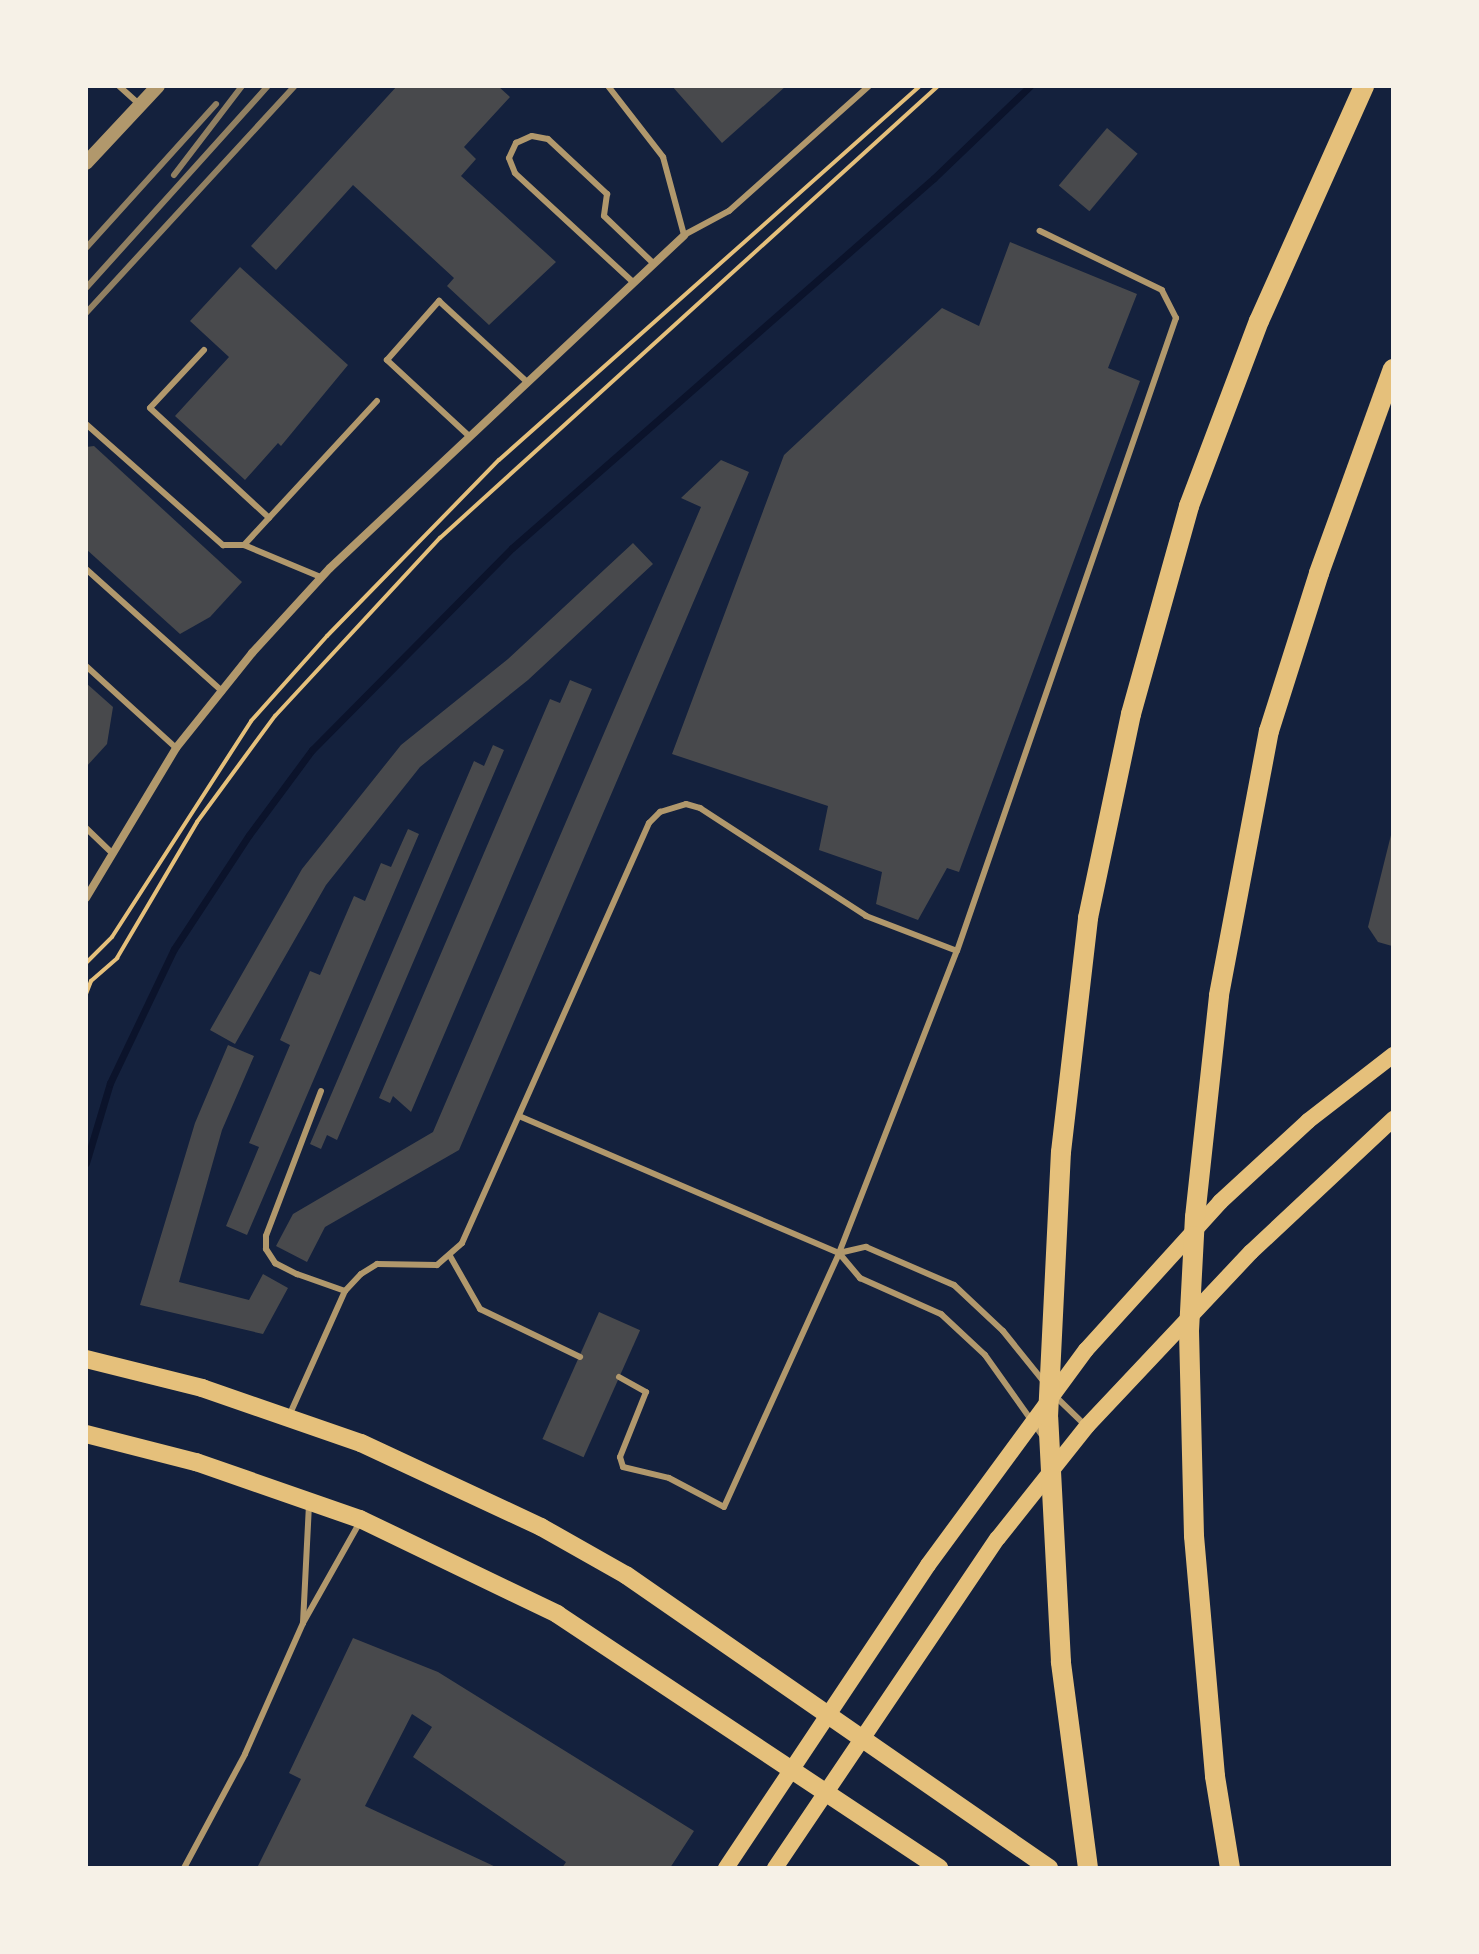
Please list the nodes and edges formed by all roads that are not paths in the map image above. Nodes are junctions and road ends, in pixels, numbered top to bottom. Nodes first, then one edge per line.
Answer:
1 (119, 86) edge
2 (158, 86) edge
3 (608, 86) edge
4 (869, 86) edge
5 (1364, 86) edge
6 (140, 105) junction
7 (86, 163) edge
8 (1040, 231) dead end
9 (684, 235) junction
10 (654, 264) junction
11 (634, 283) junction
12 (204, 350) dead end
13 (1393, 369) edge
14 (527, 382) junction
15 (377, 401) dead end
16 (86, 424) edge
17 (469, 436) junction
18 (269, 518) junction
19 (244, 545) junction
20 (86, 569) edge
21 (321, 577) junction
22 (86, 666) edge
23 (222, 691) junction
24 (176, 748) junction
25 (86, 828) edge
26 (110, 851) junction
27 (86, 898) edge
28 (957, 951) junction
29 (1393, 1055) edge
30 (321, 1091) dead end
31 (519, 1116) junction
32 (1393, 1119) edge
33 (839, 1253) junction
34 (450, 1256) junction
35 (345, 1291) junction
36 (580, 1357) dead end
37 (86, 1359) edge
38 (619, 1377) dead end
39 (1052, 1393) junction
40 (289, 1416) junction
41 (1030, 1422) junction
42 (1087, 1426) junction
43 (86, 1434) edge
44 (1061, 1458) junction
45 (309, 1500) junction
46 (362, 1520) junction
47 (303, 1623) junction
48 (826, 1716) junction
49 (862, 1741) junction
50 (792, 1768) junction
51 (826, 1792) junction
52 (184, 1868) edge
53 (726, 1868) edge
54 (775, 1868) edge
55 (939, 1868) edge
56 (1049, 1868) edge
57 (1088, 1868) edge
58 (1230, 1868) edge

1 - 6 lane
2 - 6 street
3 - 9 lane
4 - 9 lane
5 - 57 highway
6 - 7 street
8 - 28 lane
9 - 10 street
10 - 11 street
10 - 11 lane
11 - 14 street
12 - 18 lane
13 - 58 highway
14 - 17 street
14 - 17 lane
15 - 18 lane
16 - 19 lane
17 - 21 street
18 - 19 lane
19 - 21 lane
20 - 23 lane
21 - 23 street
22 - 24 lane
23 - 24 street
24 - 26 street
25 - 26 lane
26 - 27 street
28 - 31 lane
28 - 33 lane
29 - 39 main road
30 - 35 lane
31 - 33 lane
31 - 34 lane
32 - 42 main road
33 - 38 lane
33 - 39 lane
33 - 41 lane
34 - 35 lane
34 - 36 lane
35 - 40 lane
37 - 40 main road
39 - 41 main road
39 - 42 lane
40 - 48 main road
41 - 44 lane
41 - 48 main road
42 - 44 main road
43 - 45 main road
44 - 49 main road
45 - 46 main road
45 - 47 lane
46 - 47 lane
46 - 50 main road
47 - 52 lane
48 - 49 main road
48 - 50 main road
49 - 51 main road
49 - 56 main road
50 - 51 main road
50 - 53 main road
51 - 54 main road
51 - 55 main road

